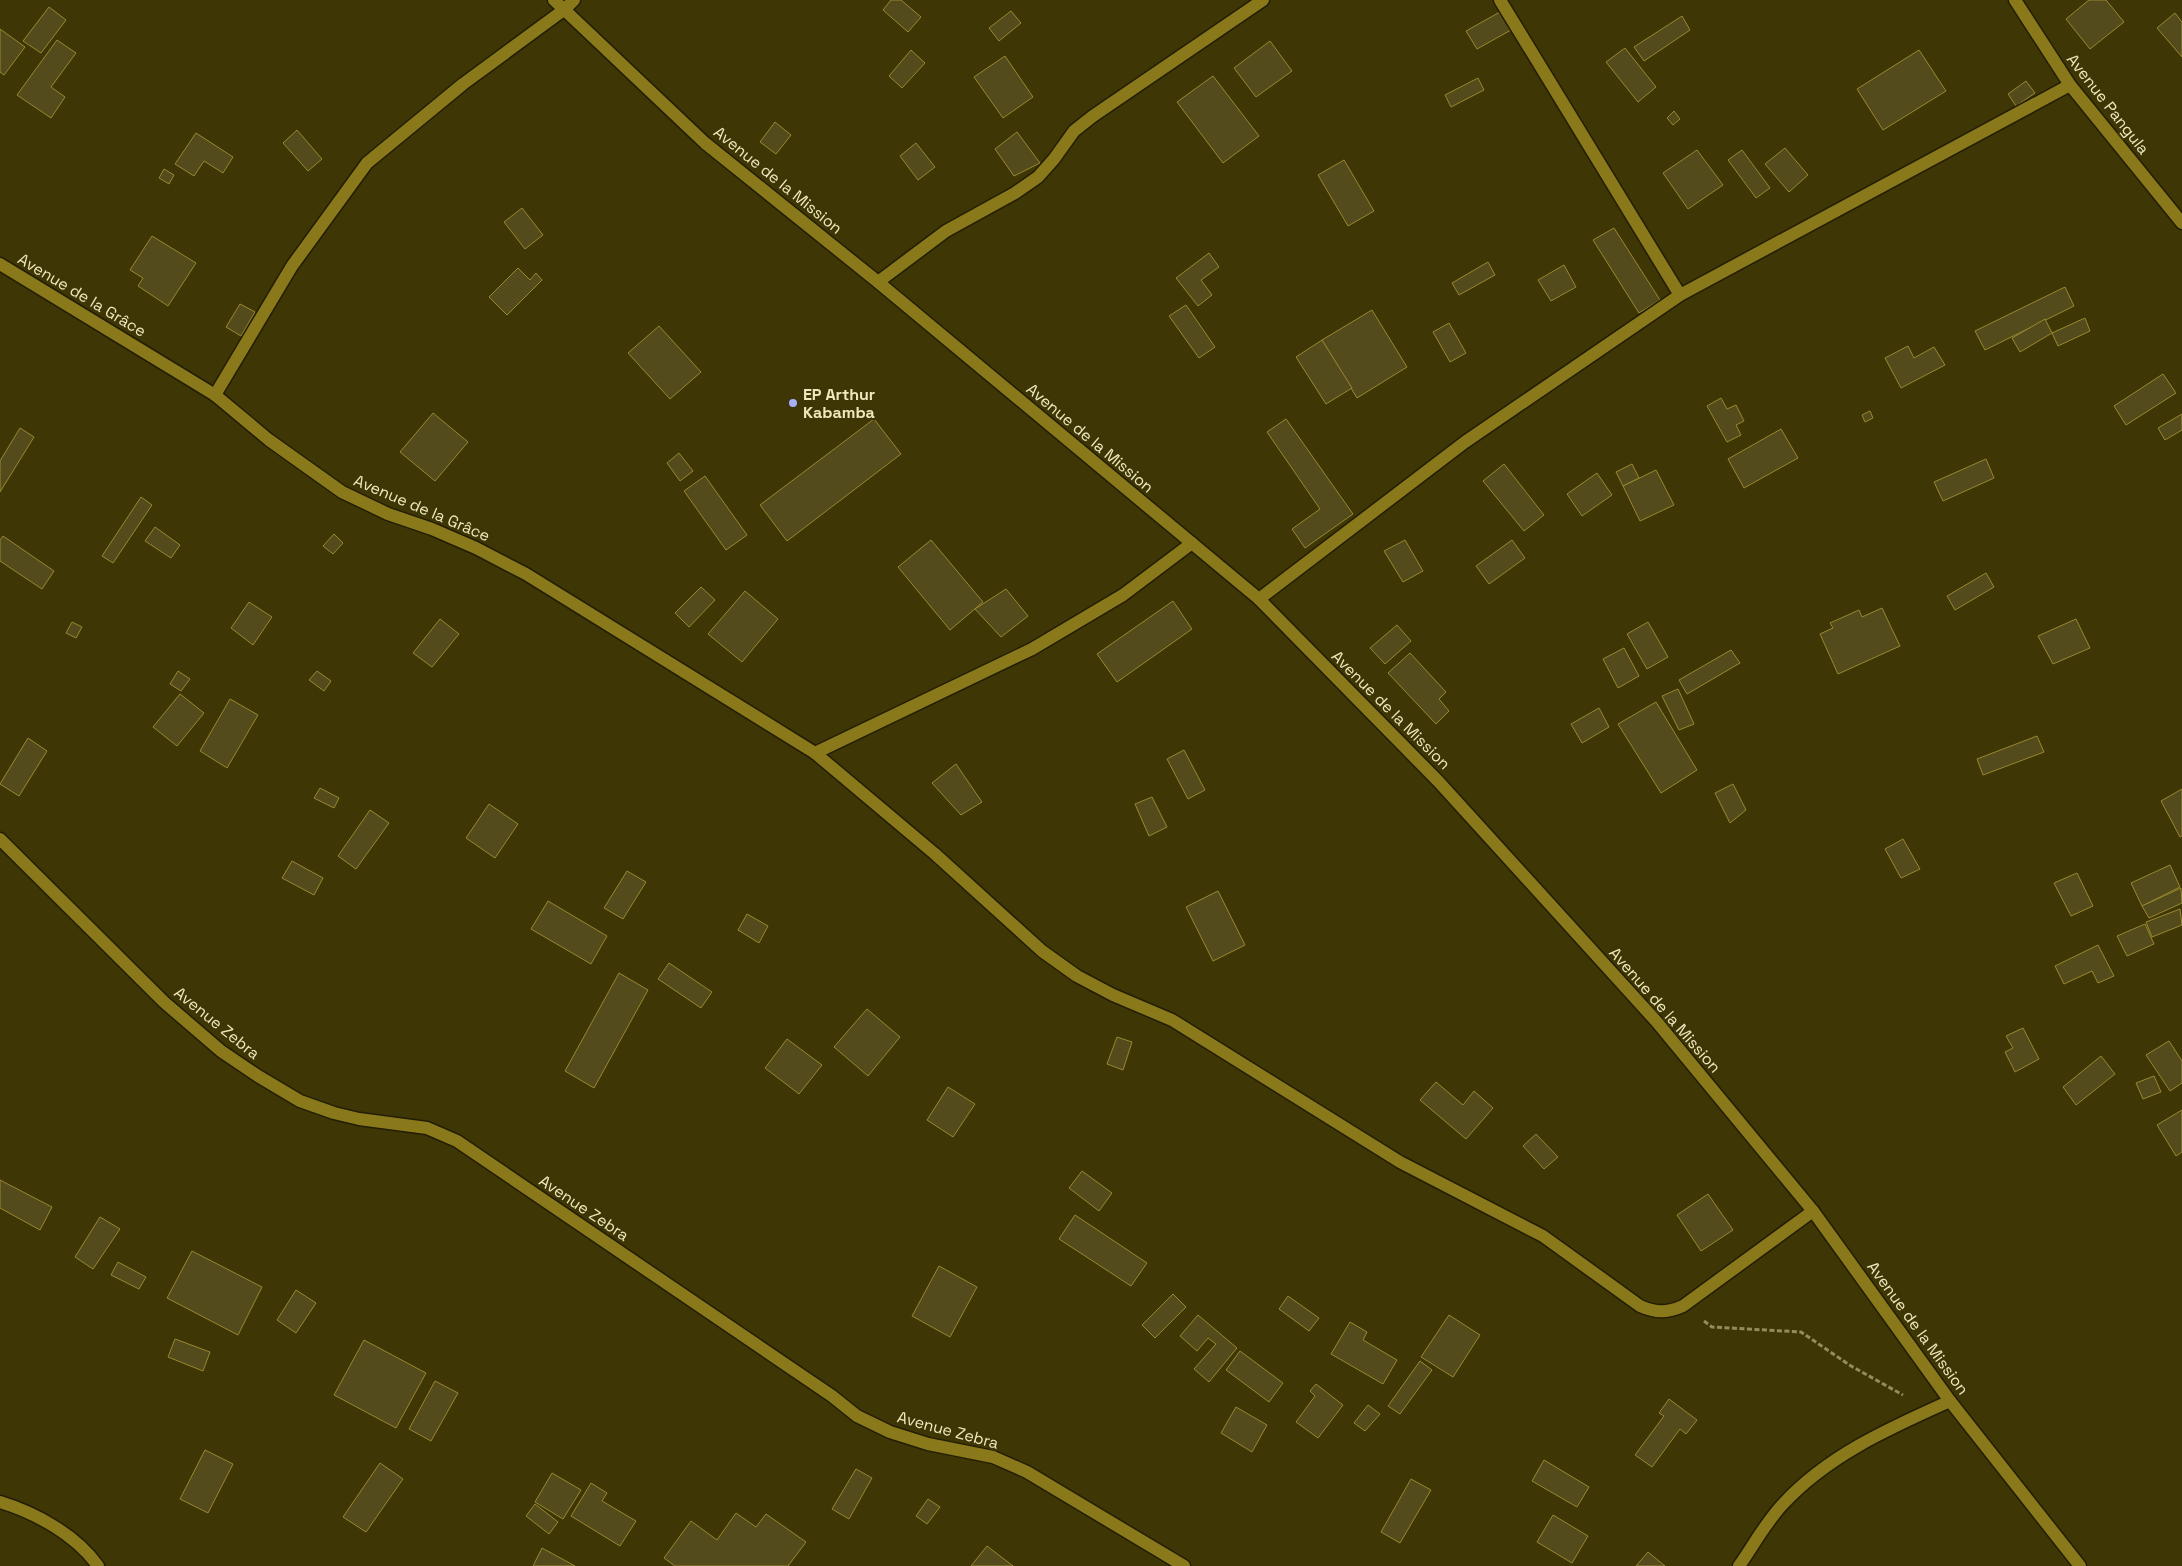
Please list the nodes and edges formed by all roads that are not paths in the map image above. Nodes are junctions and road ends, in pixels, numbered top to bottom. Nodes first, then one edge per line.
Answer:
1 (554, 0) edge
2 (574, 0) edge
3 (1263, 0) edge
4 (1500, 0) edge
5 (2015, 0) edge
6 (564, 9) junction
7 (2070, 84) junction
8 (2182, 223) edge
9 (0, 264) edge
10 (878, 282) junction
11 (1680, 295) junction
12 (215, 396) junction
13 (1192, 543) junction
14 (1259, 599) junction
15 (815, 752) junction
16 (0, 839) edge
17 (1813, 1211) junction
18 (1950, 1401) junction
19 (0, 1502) edge
20 (98, 1566) edge
21 (1184, 1566) edge
22 (1739, 1566) edge
23 (2080, 1566) edge

1 - 6 street, Avenue de la Mission
2 - 6 street
3 - 10 street
4 - 11 street
5 - 7 street, Avenue Pangula
6 - 10 street, Avenue de la Mission
6 - 12 street
7 - 8 street, Avenue Pangula
7 - 11 street
9 - 12 street, Avenue de la Grâce
10 - 13 street, Avenue de la Mission
11 - 14 street
12 - 15 street, Avenue de la Grâce
13 - 14 street, Avenue de la Mission
13 - 15 street
14 - 17 street, Avenue de la Mission
15 - 17 street, Avenue de la Grâce
16 - 21 street, Avenue Zebra
17 - 18 street, Avenue de la Mission
18 - 22 street
18 - 23 street, Avenue de la Mission
19 - 20 street

